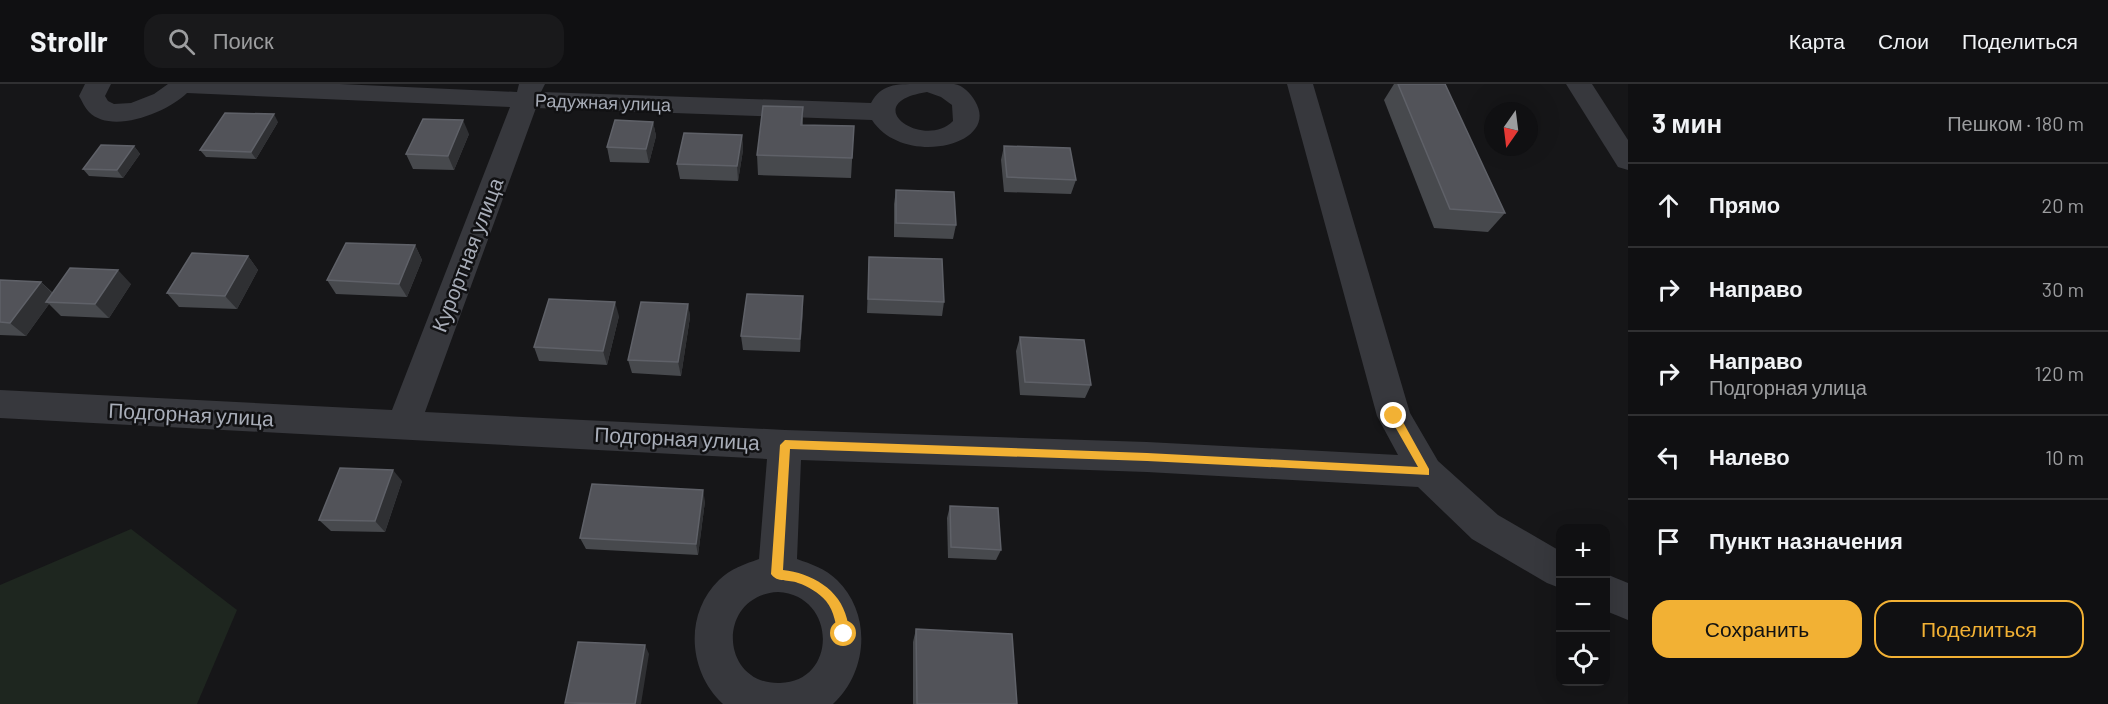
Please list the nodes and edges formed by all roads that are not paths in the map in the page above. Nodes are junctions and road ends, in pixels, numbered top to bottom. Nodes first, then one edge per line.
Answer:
1 (98, 84) edge
2 (182, 84) edge
3 (1300, 84) edge
4 (1578, 84) edge
5 (529, 92) edge
6 (881, 112) dead end
7 (1628, 161) edge
8 (0, 404) edge
9 (403, 426) junction
10 (785, 445) junction
11 (1426, 472) junction
12 (1556, 569) edge
13 (777, 574) dead end

1 - 2 street
2 - 5 street, Радужная улица
3 - 11 street
4 - 7 street
5 - 6 street, Радужная улица
5 - 9 street, Курортная улица
8 - 9 street, Подгорная улица
9 - 10 street, Подгорная улица
10 - 11 street, Подгорная улица
10 - 13 street
11 - 12 street

